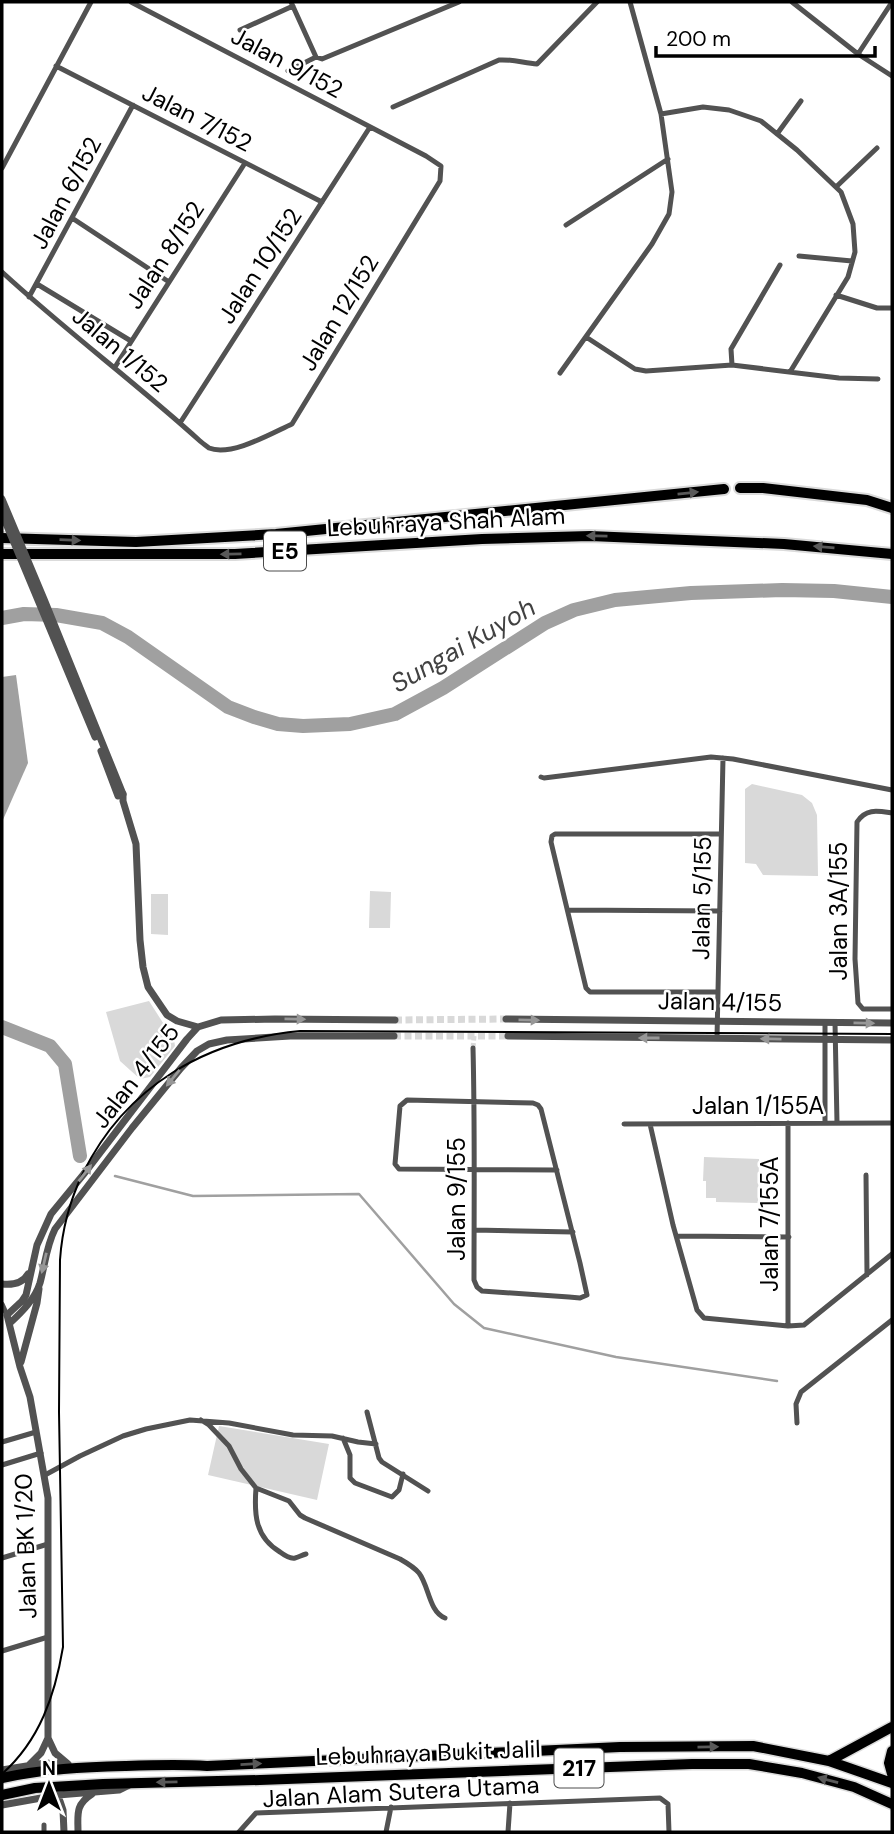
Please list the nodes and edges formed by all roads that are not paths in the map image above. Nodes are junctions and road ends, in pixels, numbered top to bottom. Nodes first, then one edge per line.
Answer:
1 (91, 2) edge
2 (131, 2) edge
3 (459, 2) edge
4 (597, 2) edge
5 (630, 2) edge
6 (792, 2) edge
7 (892, 2) edge
8 (292, 4) edge
9 (240, 30) dead end
10 (858, 54) junction
11 (319, 58) junction
12 (57, 66) junction
13 (288, 71) dead end
14 (892, 76) edge
15 (802, 101) dead end
16 (133, 105) junction
17 (393, 107) dead end
18 (661, 114) junction
19 (370, 127) junction
20 (777, 134) junction
21 (877, 148) dead end
22 (426, 156) joint
23 (668, 159) junction
24 (245, 163) junction
25 (2, 168) edge
26 (836, 187) junction
27 (322, 202) junction
28 (72, 218) junction
29 (566, 225) dead end
30 (799, 256) dead end
31 (852, 261) junction
32 (780, 265) dead end
33 (2, 272) edge
34 (169, 282) junction
35 (37, 284) junction
36 (836, 295) junction
37 (29, 297) junction
38 (892, 308) edge
39 (586, 337) junction
40 (131, 341) junction
41 (732, 365) junction
42 (115, 367) junction
43 (790, 372) junction
44 (560, 373) dead end
45 (878, 379) dead end
46 (180, 423) junction
47 (219, 450) joint
48 (740, 488) dead end
49 (724, 489) dead end
50 (2, 499) edge
51 (892, 508) edge
52 (2, 514) edge
53 (2, 538) edge
54 (2, 554) edge
55 (892, 554) edge
56 (723, 758) junction
57 (541, 777) dead end
58 (892, 790) edge
59 (122, 797) junction
60 (892, 813) edge
61 (721, 834) junction
62 (568, 910) junction
63 (720, 911) junction
64 (718, 992) junction
65 (892, 1009) edge
66 (395, 1020) tunnel mouth
67 (506, 1020) tunnel mouth
68 (717, 1021) junction
69 (825, 1023) junction
70 (835, 1023) junction
71 (892, 1023) edge
72 (198, 1027) junction
73 (394, 1036) tunnel mouth
74 (508, 1036) tunnel mouth
75 (717, 1038) junction
76 (836, 1039) junction
77 (825, 1040) junction
78 (892, 1040) edge
79 (473, 1048) tunnel mouth
80 (474, 1102) junction
81 (788, 1123) junction
82 (825, 1123) junction
83 (837, 1123) junction
84 (624, 1124) dead end
85 (650, 1124) junction
86 (892, 1124) edge
87 (474, 1169) junction
88 (557, 1170) junction
89 (866, 1175) dead end
90 (474, 1230) junction
91 (573, 1232) junction
92 (676, 1236) junction
93 (789, 1237) junction
94 (892, 1254) edge
95 (32, 1267) junction
96 (867, 1275) junction
97 (2, 1284) edge
98 (39, 1285) junction
99 (2, 1304) edge
100 (892, 1320) edge
101 (6, 1321) edge
102 (788, 1326) junction
103 (20, 1367) junction
104 (367, 1412) dead end
105 (200, 1420) junction
106 (797, 1423) dead end
107 (36, 1432) junction
108 (342, 1438) junction
109 (2, 1442) edge
110 (376, 1444) junction
111 (41, 1453) junction
112 (2, 1465) edge
113 (403, 1474) junction
114 (45, 1475) junction
115 (256, 1488) junction
116 (428, 1491) dead end
117 (48, 1544) junction
118 (306, 1554) dead end
119 (2, 1558) edge
120 (445, 1618) dead end
121 (48, 1637) junction
122 (2, 1651) edge
123 (892, 1727) edge
124 (48, 1738) junction
125 (892, 1751) edge
126 (829, 1760) junction
127 (68, 1764) junction
128 (27, 1767) junction
129 (85, 1768) junction
130 (2, 1770) edge
131 (892, 1774) edge
132 (2, 1778) edge
133 (132, 1783) junction
134 (892, 1783) edge
135 (95, 1792) junction
136 (2, 1795) edge
137 (49, 1797) junction
138 (510, 1802) junction
139 (892, 1804) edge
140 (2, 1805) edge
141 (391, 1807) junction
142 (64, 1832) edge
143 (78, 1832) edge
144 (239, 1832) edge
145 (386, 1832) edge
146 (508, 1832) edge
147 (669, 1832) edge

1 - 12 street
2 - 19 street, Jalan 9/152
3 - 11 street
4 - 17 street
5 - 18 street
6 - 10 street
7 - 10 street
8 - 9 street
8 - 11 street
10 - 14 street
11 - 13 street
12 - 16 street, Jalan 7/152
12 - 25 street
15 - 20 street
16 - 24 street, Jalan 7/152
16 - 28 street, Jalan 6/152
18 - 20 street
18 - 23 street
19 - 22 street, Jalan 9/152
19 - 27 street, Jalan 10/152
20 - 26 street
21 - 26 street
22 - 47 street, Jalan 12/152
23 - 29 street
23 - 39 street
24 - 27 street, Jalan 7/152
24 - 34 street, Jalan 8/152
26 - 31 street
27 - 46 street, Jalan 10/152
28 - 34 street
28 - 35 street, Jalan 6/152
30 - 31 street
31 - 36 street
32 - 41 street
33 - 37 street, Jalan 1/152
34 - 40 street, Jalan 8/152
35 - 37 street, Jalan 6/152
35 - 40 street
36 - 38 street
36 - 43 street
37 - 42 street, Jalan 1/152
39 - 41 street
39 - 44 street
40 - 42 street, Jalan 8/152
41 - 43 street
42 - 46 street, Jalan 1/152
43 - 45 street
46 - 47 street, Jalan 1/152
48 - 51 highway
53 -> 49 highway, Lebuhraya Shah Alam / E5
50 - 59 street, bridge
52 - 59 street, bridge
55 -> 54 highway, Lebuhraya Shah Alam / E5
56 - 57 street
56 - 58 street
56 - 61 street, Jalan 5/155
59 - 72 street
60 - 65 street, Jalan 3A/155
61 - 62 street
61 - 63 street, Jalan 5/155
62 - 63 street
62 - 64 street
63 - 64 street, Jalan 5/155
64 - 68 street, Jalan 5/155
72 -> 66 street, Jalan 4/155
67 -> 68 street, Jalan 4/155
68 - 69 street, Jalan 4/155
68 - 75 street, Jalan 5/155
69 - 70 street, Jalan 4/155
69 - 77 street
70 -> 71 street, Jalan 4/155
70 - 76 street
95 -> 72 street, Jalan 4/155
73 -> 98 street, Jalan 4/155
75 -> 74 street, Jalan 4/155
77 -> 75 street, Jalan 4/155
76 - 77 street, Jalan 4/155
76 - 78 street, Jalan 4/155
76 - 83 street
77 - 82 street
79 - 80 street, Jalan 9/155
80 - 87 street, Jalan 9/155
80 - 87 street
80 - 88 street, Jalan 9/155
81 - 82 street, Jalan 1/155A
81 - 85 street, Jalan 1/155A
81 - 93 street, Jalan 7/155A
82 - 83 street, Jalan 1/155A
83 - 86 street, Jalan 1/155A
84 - 85 street, Jalan 1/155A
85 - 92 street
87 - 88 street
87 - 90 street, Jalan 9/155
88 - 91 street, Jalan 9/155
89 - 96 street
90 - 91 street
90 - 91 street, Jalan 9/155
92 - 93 street
92 - 102 street
93 - 102 street, Jalan 7/155A
94 - 96 street
95 - 97 street
95 - 101 street, Jalan 4/155
96 - 102 street
98 - 101 street, Jalan 4/155
98 - 103 street
99 - 101 street
100 - 106 street
101 - 103 street, Jalan BK 1/20
103 - 107 street, Jalan BK 1/20
104 - 110 street
105 - 108 street
105 - 114 street
105 - 115 street
107 - 109 street
107 - 111 street, Jalan BK 1/20
108 - 110 street
108 - 113 street
110 - 113 street
111 - 112 street
111 - 114 street, Jalan BK 1/20
113 - 116 street
114 - 117 street, Jalan BK 1/20
115 - 118 street
115 - 120 street
117 - 119 street
117 - 121 street, Jalan BK 1/20
121 - 122 street
121 - 124 street, Jalan BK 1/20
123 - 126 highway
124 - 127 street
124 - 128 street
125 - 131 highway
129 -> 126 highway, Lebuhraya Bukit Jalil / 217
126 - 134 highway, Lebuhraya Bukit Jalil / 217
127 - 128 street
127 - 129 street
128 - 130 street
129 - 132 highway, Lebuhraya Bukit Jalil / 217
133 - 135 street
133 - 136 highway, Lebuhraya Bukit Jalil / 217
139 -> 133 highway, Lebuhraya Bukit Jalil / 217
135 - 137 street
135 - 143 street
137 - 140 street
137 - 142 street
138 - 141 street, Jalan Alam Sutera Utama
138 - 146 street
138 - 147 street, Jalan Alam Sutera Utama
141 - 144 street, Jalan Alam Sutera Utama
141 - 145 street

